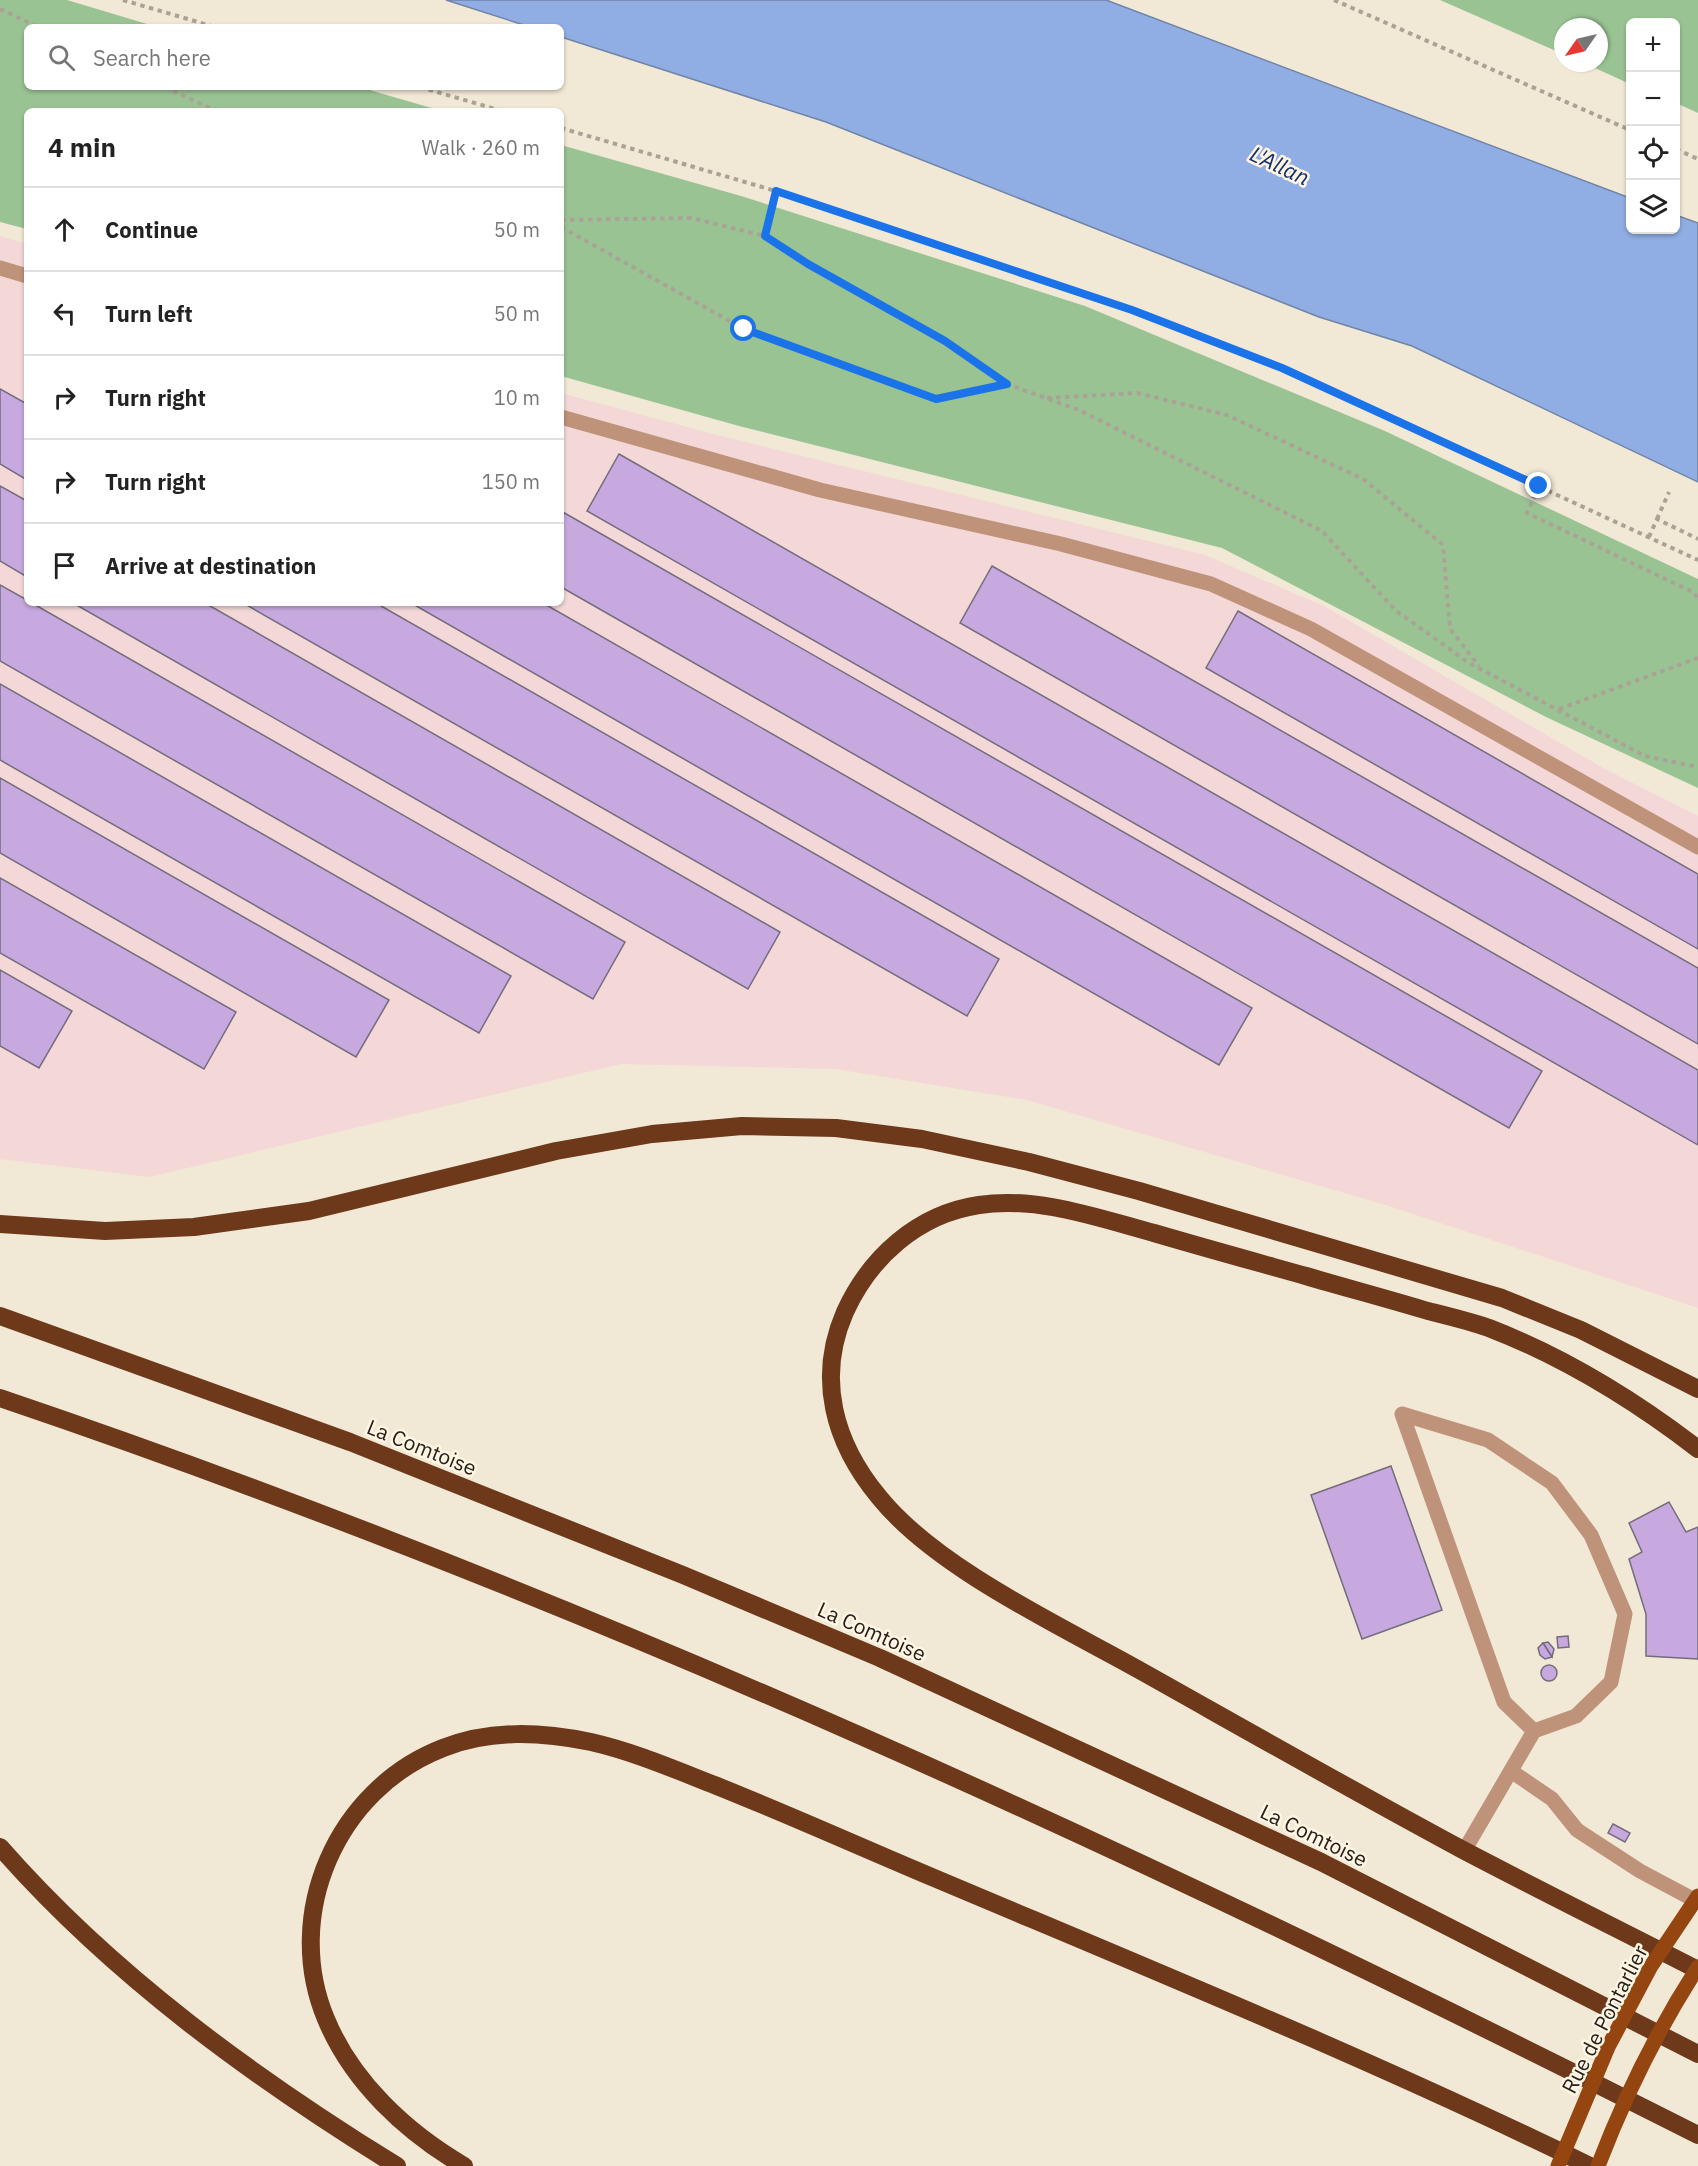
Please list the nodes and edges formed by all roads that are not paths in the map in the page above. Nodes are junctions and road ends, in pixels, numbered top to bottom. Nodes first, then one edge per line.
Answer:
1 (0, 268) edge
2 (24, 275) edge
3 (564, 418) edge
4 (1698, 847) edge
5 (0, 1224) edge
6 (0, 1316) edge
7 (1698, 1389) edge
8 (0, 1398) edge
9 (1698, 1449) edge
10 (1534, 1731) junction
11 (1511, 1771) junction
12 (0, 1847) edge
13 (1464, 1851) junction
14 (1698, 1896) edge
15 (1698, 1902) edge
16 (1698, 1968) edge
17 (1698, 2054) edge
18 (1698, 2135) edge
19 (397, 2166) edge
20 (464, 2166) edge
21 (1558, 2166) edge
22 (1590, 2166) edge
23 (1598, 2166) edge

1 - 2 lane
3 - 4 lane
5 - 7 highway
6 - 17 highway, La Comtoise
8 - 18 highway
9 - 13 highway
10 - 10 lane
10 - 11 lane
11 - 13 lane
11 - 15 lane
12 - 19 highway
13 - 16 highway
14 - 21 main road, Rue de Pontarlier, bridge
16 - 23 main road, bridge
20 - 22 highway

